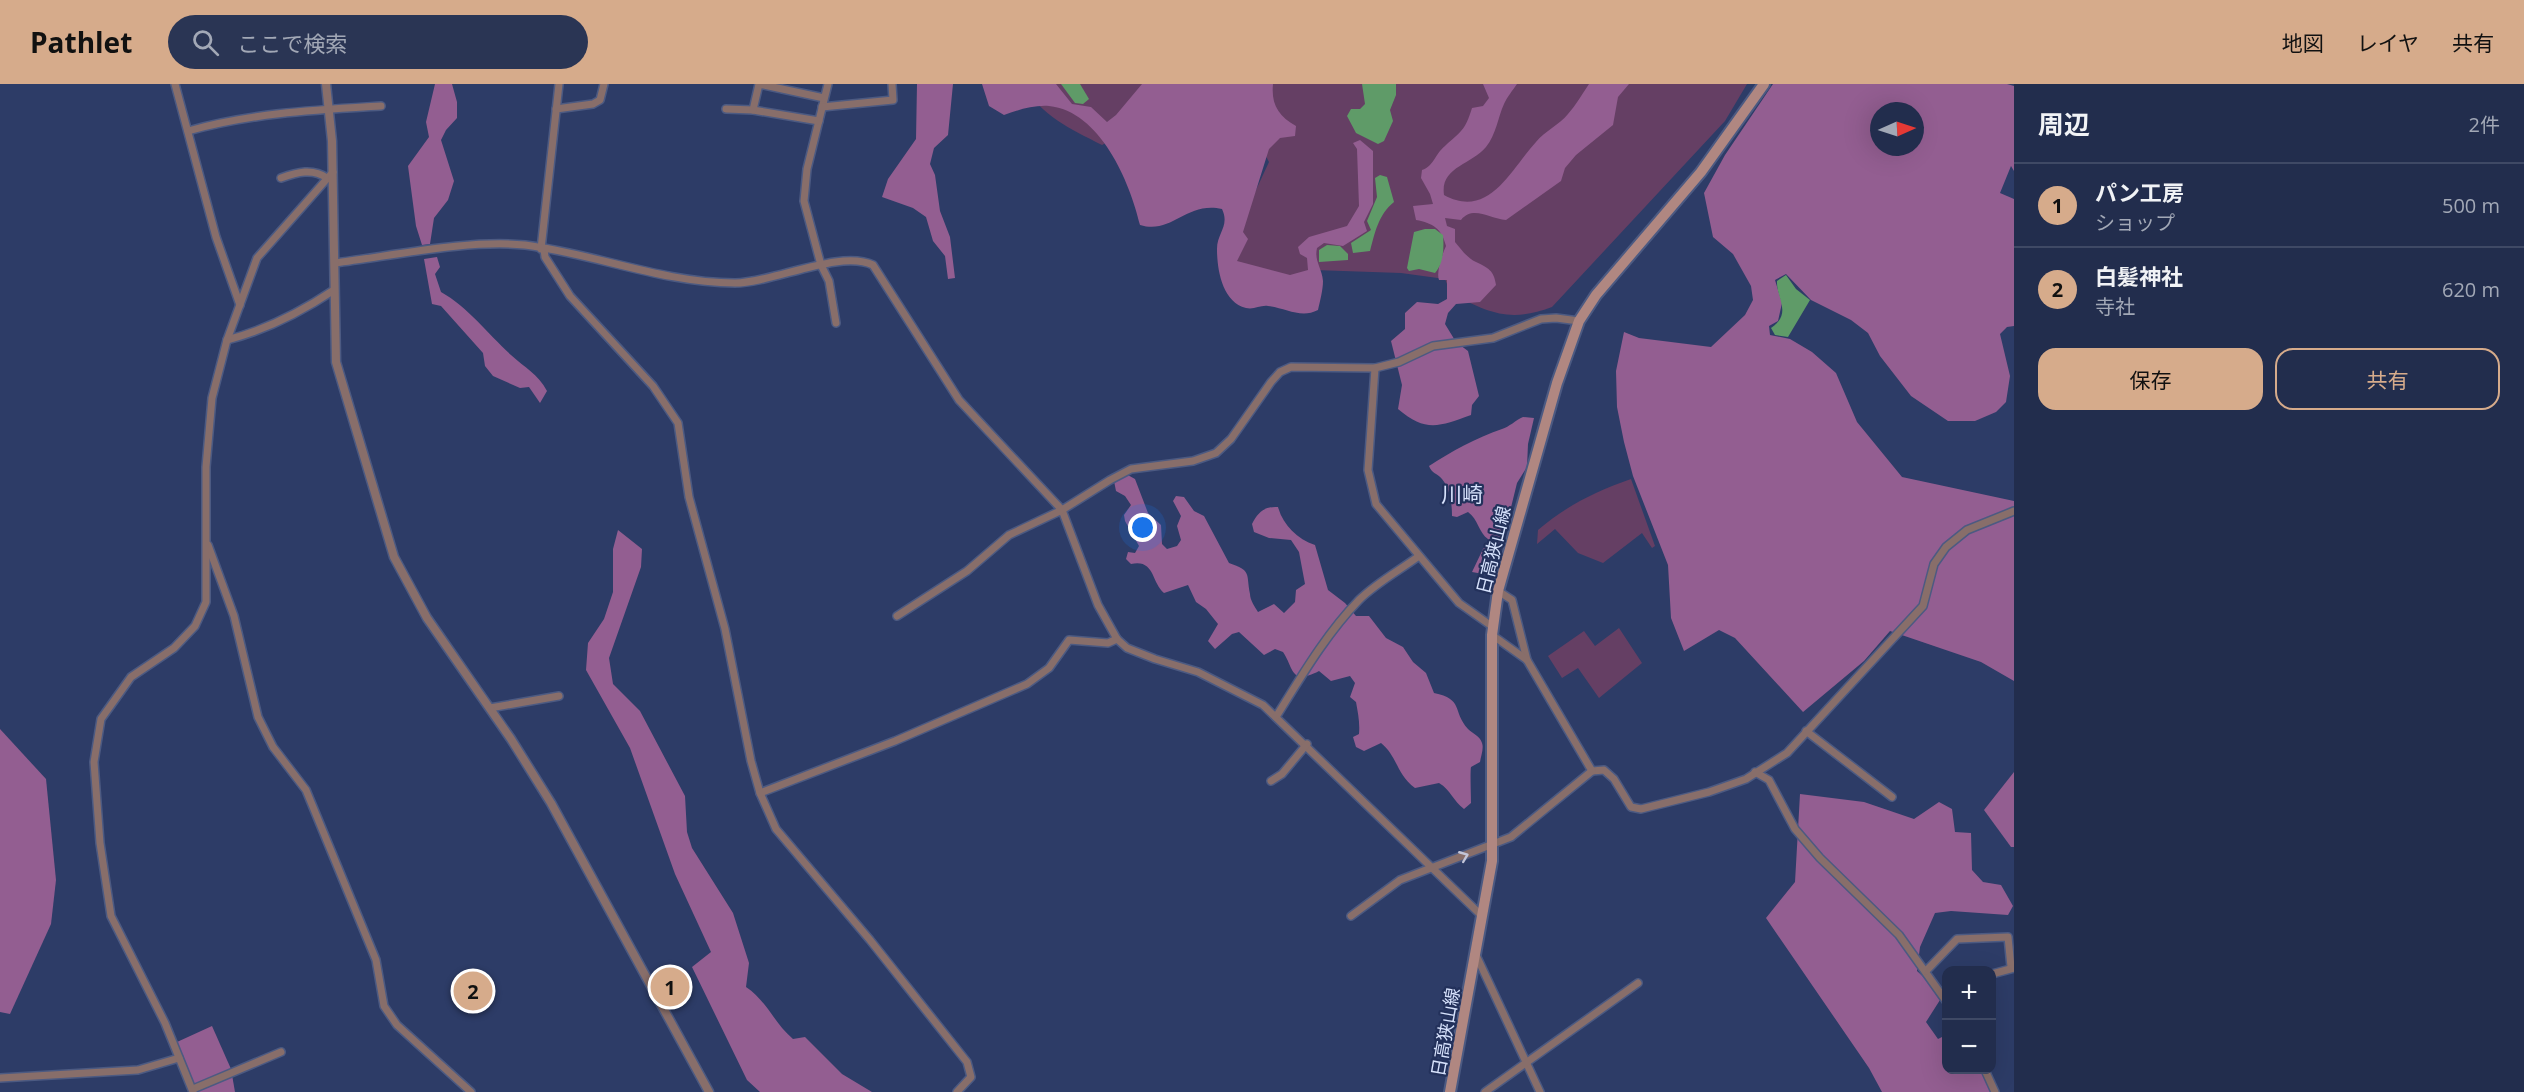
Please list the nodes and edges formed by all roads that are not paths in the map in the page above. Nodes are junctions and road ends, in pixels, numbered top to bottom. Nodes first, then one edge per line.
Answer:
1 (175, 84) edge
2 (326, 84) edge
3 (559, 84) edge
4 (604, 84) edge
5 (828, 84) edge
6 (892, 84) edge
7 (1764, 84) edge
8 (824, 98) junction
9 (381, 106) dead end
10 (822, 106) junction
11 (330, 109) junction
12 (556, 109) junction
13 (726, 109) dead end
14 (753, 110) junction
15 (819, 121) junction
16 (188, 132) junction
17 (330, 175) junction
18 (281, 178) dead end
19 (543, 249) junction
20 (335, 262) junction
21 (821, 265) junction
22 (334, 290) junction
23 (240, 305) junction
24 (1579, 321) junction
25 (836, 323) dead end
26 (226, 340) junction
27 (1375, 368) junction
28 (1062, 510) junction
29 (2014, 511) edge
30 (205, 537) junction
31 (1419, 556) junction
32 (1498, 591) junction
33 (897, 616) dead end
34 (1493, 631) junction
35 (1117, 639) junction
36 (1527, 660) junction
37 (559, 696) dead end
38 (490, 708) junction
39 (1276, 717) junction
40 (1806, 731) junction
41 (1307, 744) junction
42 (1592, 771) junction
43 (1755, 772) junction
44 (1271, 781) dead end
45 (760, 793) junction
46 (1892, 797) dead end
47 (1493, 844) junction
48 (1434, 868) junction
49 (1350, 916) dead end
50 (1484, 917) junction
51 (1476, 955) junction
52 (2012, 967) edge
53 (1926, 970) junction
54 (1996, 973) edge
55 (1638, 983) dead end
56 (1942, 994) edge
57 (281, 1052) dead end
58 (179, 1058) junction
59 (1524, 1062) junction
60 (1987, 1074) edge
61 (0, 1078) edge
62 (193, 1091) edge
63 (471, 1092) edge
64 (709, 1092) edge
65 (957, 1092) edge
66 (1450, 1092) edge
67 (1485, 1092) edge
68 (1540, 1092) edge
69 (1995, 1092) edge

1 - 16 street
2 - 11 street
3 - 12 street
4 - 12 street
5 - 8 street
6 - 10 street
7 - 24 main road, 日高狭山線
8 - 10 street
8 - 14 street
9 - 11 street
10 - 15 street
11 - 16 street
11 - 17 street
12 - 19 street
13 - 14 street
14 - 15 street
15 - 21 street
16 - 23 street
17 - 18 street
17 - 20 street
17 - 23 street
19 - 20 street
19 - 21 street
19 - 45 street
20 - 22 street
21 - 25 street
21 - 28 street
22 - 26 street
22 - 38 street
23 - 26 street
24 - 27 street
24 - 32 main road, 日高狭山線
26 - 30 street
27 - 28 street
27 - 31 street
28 - 33 street
28 - 35 street
29 - 40 street
30 - 58 street
30 - 63 street
31 - 34 street
31 - 39 street
32 - 34 main road, 日高狭山線
32 - 36 street
34 - 36 street
34 - 47 main road, 日高狭山線
35 - 39 street
35 - 45 street
36 - 42 street
37 - 38 street
38 - 64 street
39 - 41 street
40 - 43 street
40 - 46 street
41 - 44 street
41 - 48 street
42 - 43 street
42 - 47 street
43 - 53 street
45 - 65 street
48 -> 47 street
47 - 50 main road, 日高狭山線
48 - 49 street
48 - 50 street
50 - 51 main road, 日高狭山線
51 - 59 street
51 - 66 main road, 日高狭山線
52 - 53 street
52 - 54 street
53 - 56 street
55 - 59 street
57 - 62 street
58 - 61 street
58 - 62 street
59 - 67 street
59 - 68 street
60 - 69 street

